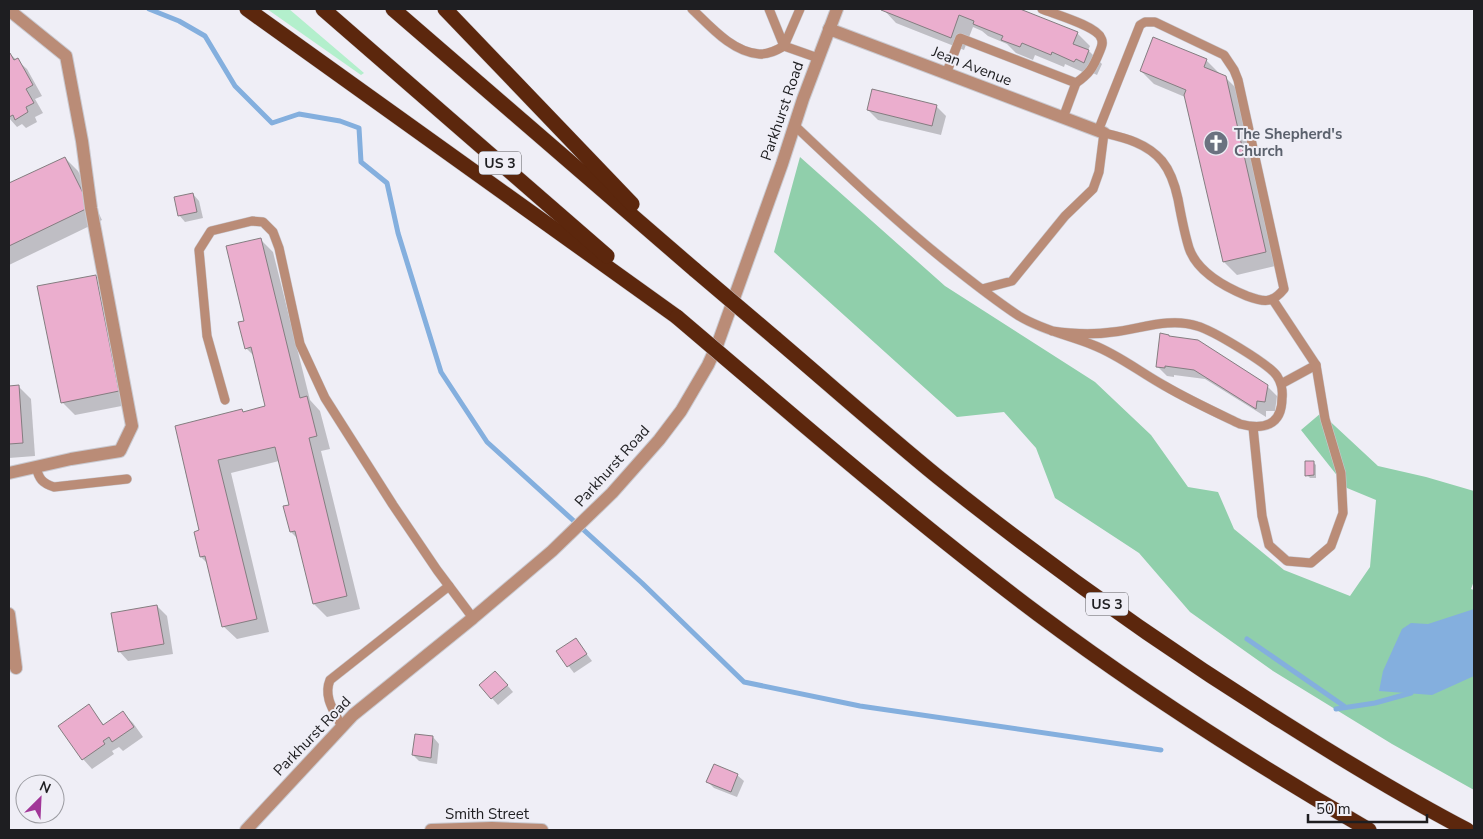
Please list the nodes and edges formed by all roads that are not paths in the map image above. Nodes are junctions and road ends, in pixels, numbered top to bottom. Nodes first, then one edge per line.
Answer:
1 (247, 9) edge
2 (323, 9) edge
3 (393, 9) edge
4 (445, 9) edge
5 (692, 9) edge
6 (769, 9) edge
7 (800, 9) edge
8 (837, 9) edge
9 (1042, 9) edge
10 (9, 10) edge
11 (829, 29) junction
12 (784, 46) junction
13 (818, 58) junction
14 (946, 74) junction
15 (1076, 83) junction
16 (1063, 118) junction
17 (794, 125) junction
18 (1101, 132) junction
19 (695, 270) junction
20 (982, 289) junction
21 (1273, 300) junction
22 (677, 317) junction
23 (1052, 331) junction
24 (1316, 365) junction
25 (1280, 384) junction
26 (224, 400) dead end
27 (1253, 427) junction
28 (36, 467) junction
29 (9, 473) edge
30 (127, 479) dead end
31 (448, 586) junction
32 (9, 614) edge
33 (474, 618) junction
34 (16, 668) dead end
35 (342, 727) junction
36 (246, 830) edge
37 (431, 830) edge
38 (542, 830) edge
39 (1369, 830) edge
40 (1467, 830) edge

1 - 22 highway
2 - 22 highway, US 3
3 - 19 highway, US 3
4 - 19 highway
5 - 12 lane
6 - 12 lane
7 - 12 lane
8 - 11 street, Parkhurst Road
9 - 15 lane
10 - 28 street
11 - 13 street, Parkhurst Road
11 - 14 street, Jean Avenue
12 - 13 lane
13 - 17 street, Parkhurst Road
14 - 15 lane
14 - 16 street, Jean Avenue
15 - 16 lane
16 - 18 street, Jean Avenue
17 - 20 lane
17 - 33 street, Parkhurst Road
18 - 20 lane
18 - 21 lane
18 - 21 lane
19 - 40 highway, US 3, bridge
20 - 23 lane
21 - 24 lane
22 - 39 highway, US 3, bridge
23 - 25 lane
23 - 27 lane
24 - 25 lane
24 - 27 lane
25 - 27 lane
26 - 31 lane
28 - 29 street
28 - 30 lane
31 - 33 lane
31 - 35 lane
32 - 34 street
33 - 35 street, Parkhurst Road
35 - 36 street, Parkhurst Road
37 - 38 street, Smith Street

